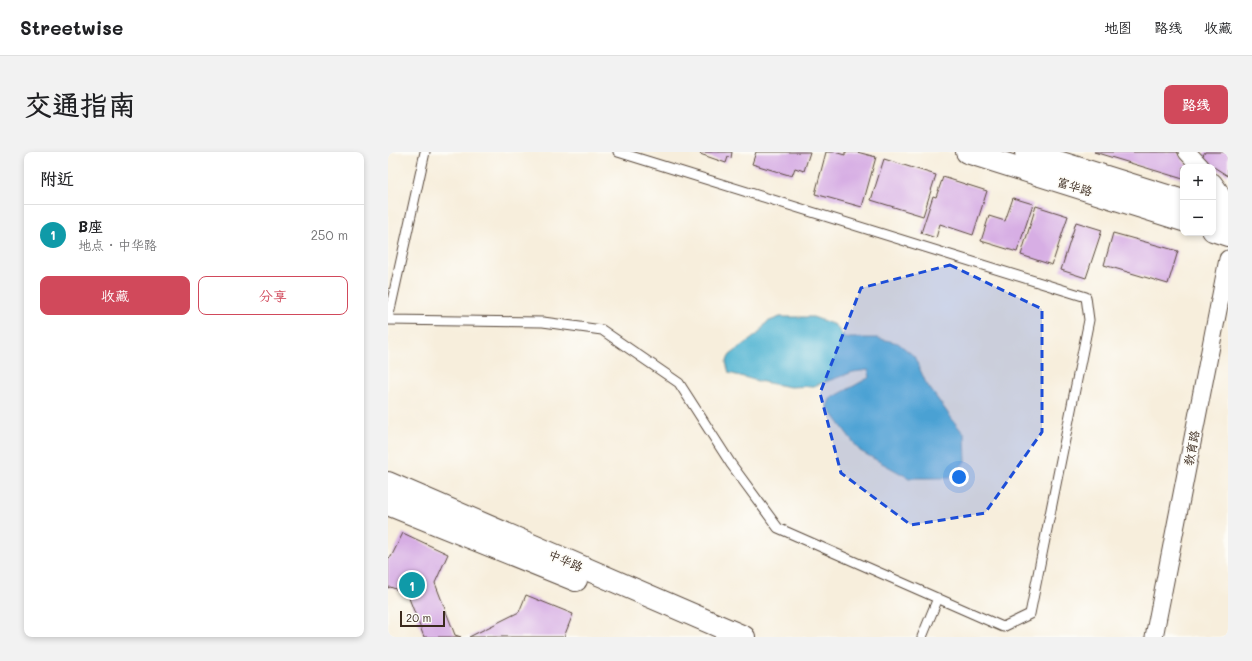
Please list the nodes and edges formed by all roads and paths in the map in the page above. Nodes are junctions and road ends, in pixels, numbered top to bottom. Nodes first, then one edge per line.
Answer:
1 (425, 152) edge
2 (618, 152) edge
3 (967, 152) edge
4 (1026, 152) edge
5 (1187, 152) edge
6 (1199, 164) edge
7 (1216, 186) edge
8 (1180, 200) edge
9 (1228, 208) edge
10 (1216, 212) edge
11 (1228, 218) edge
12 (1180, 219) edge
13 (1216, 231) edge
14 (1228, 235) edge
15 (1228, 260) edge
16 (388, 320) edge
17 (388, 483) edge
18 (388, 504) edge
19 (938, 598) junction
20 (706, 637) edge
21 (744, 637) edge
22 (922, 637) edge
23 (1154, 637) edge

1 - 16 lane
2 - 19 lane
3 - 12 street, 富华路
4 - 8 street, 富华路
5 - 6 street
7 - 9 street
10 - 11 street
13 - 14 street
15 - 23 street, 教育路
16 - 19 lane
17 - 21 street, 中华路
18 - 20 street, 中华路
19 - 22 lane

